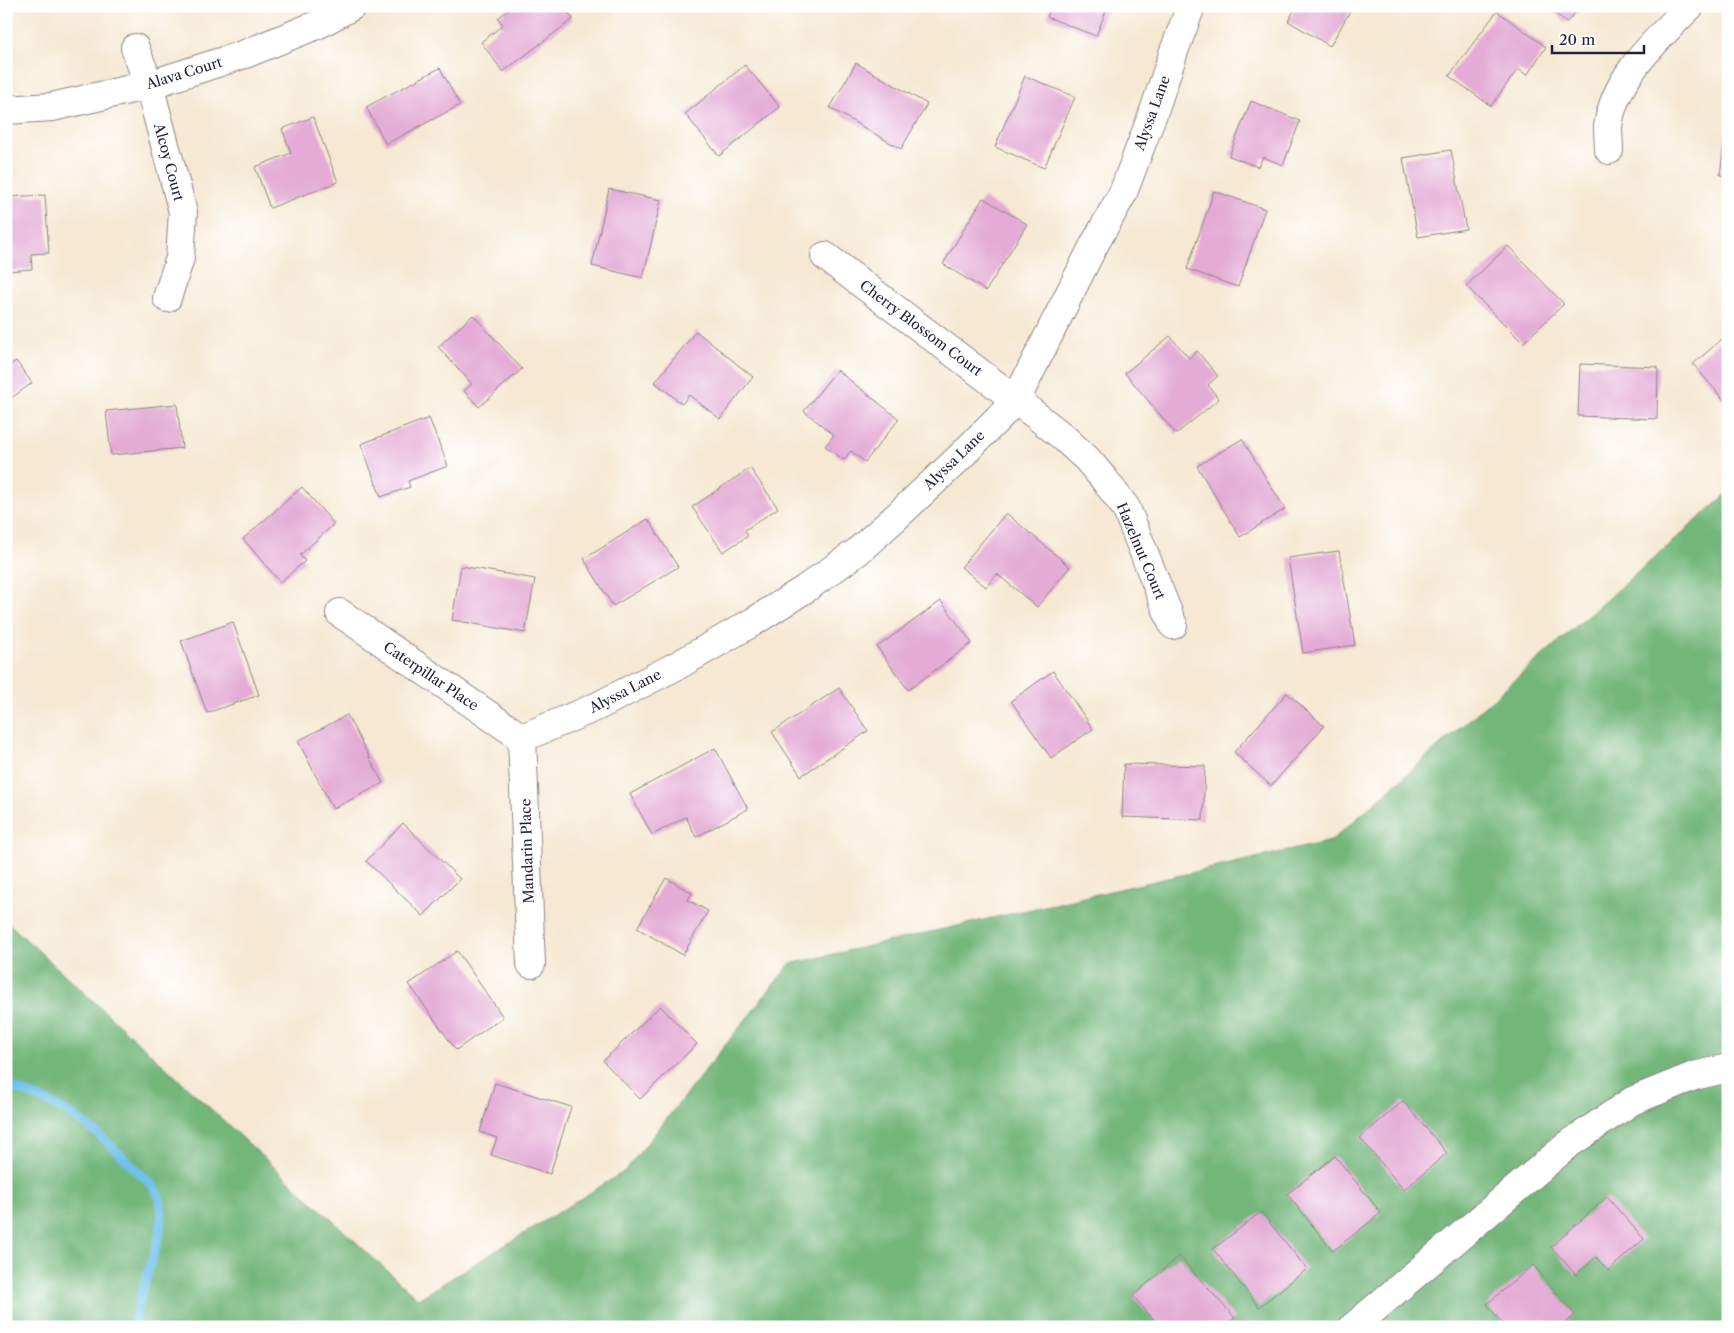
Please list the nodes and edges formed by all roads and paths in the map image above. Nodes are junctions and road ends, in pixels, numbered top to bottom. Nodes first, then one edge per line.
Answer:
1 (352, 6) edge
2 (1191, 6) edge
3 (1690, 6) edge
4 (135, 48) dead end
5 (148, 85) junction
6 (6, 110) edge
7 (1609, 150) dead end
8 (825, 256) dead end
9 (167, 298) dead end
10 (1016, 400) junction
11 (340, 613) dead end
12 (1173, 625) dead end
13 (522, 738) junction
14 (531, 964) dead end
15 (1728, 1068) edge
16 (1353, 1327) edge

1 - 5 street, Alava Court
2 - 10 street, Alyssa Lane
3 - 7 street
4 - 5 street, Alcoy Court
5 - 6 street, Alava Court
5 - 9 street, Alcoy Court
8 - 10 street, Cherry Blossom Court
10 - 12 street, Hazelnut Court
10 - 13 street, Alyssa Lane
11 - 13 street, Caterpillar Place
13 - 14 street, Mandarin Place
15 - 16 street

